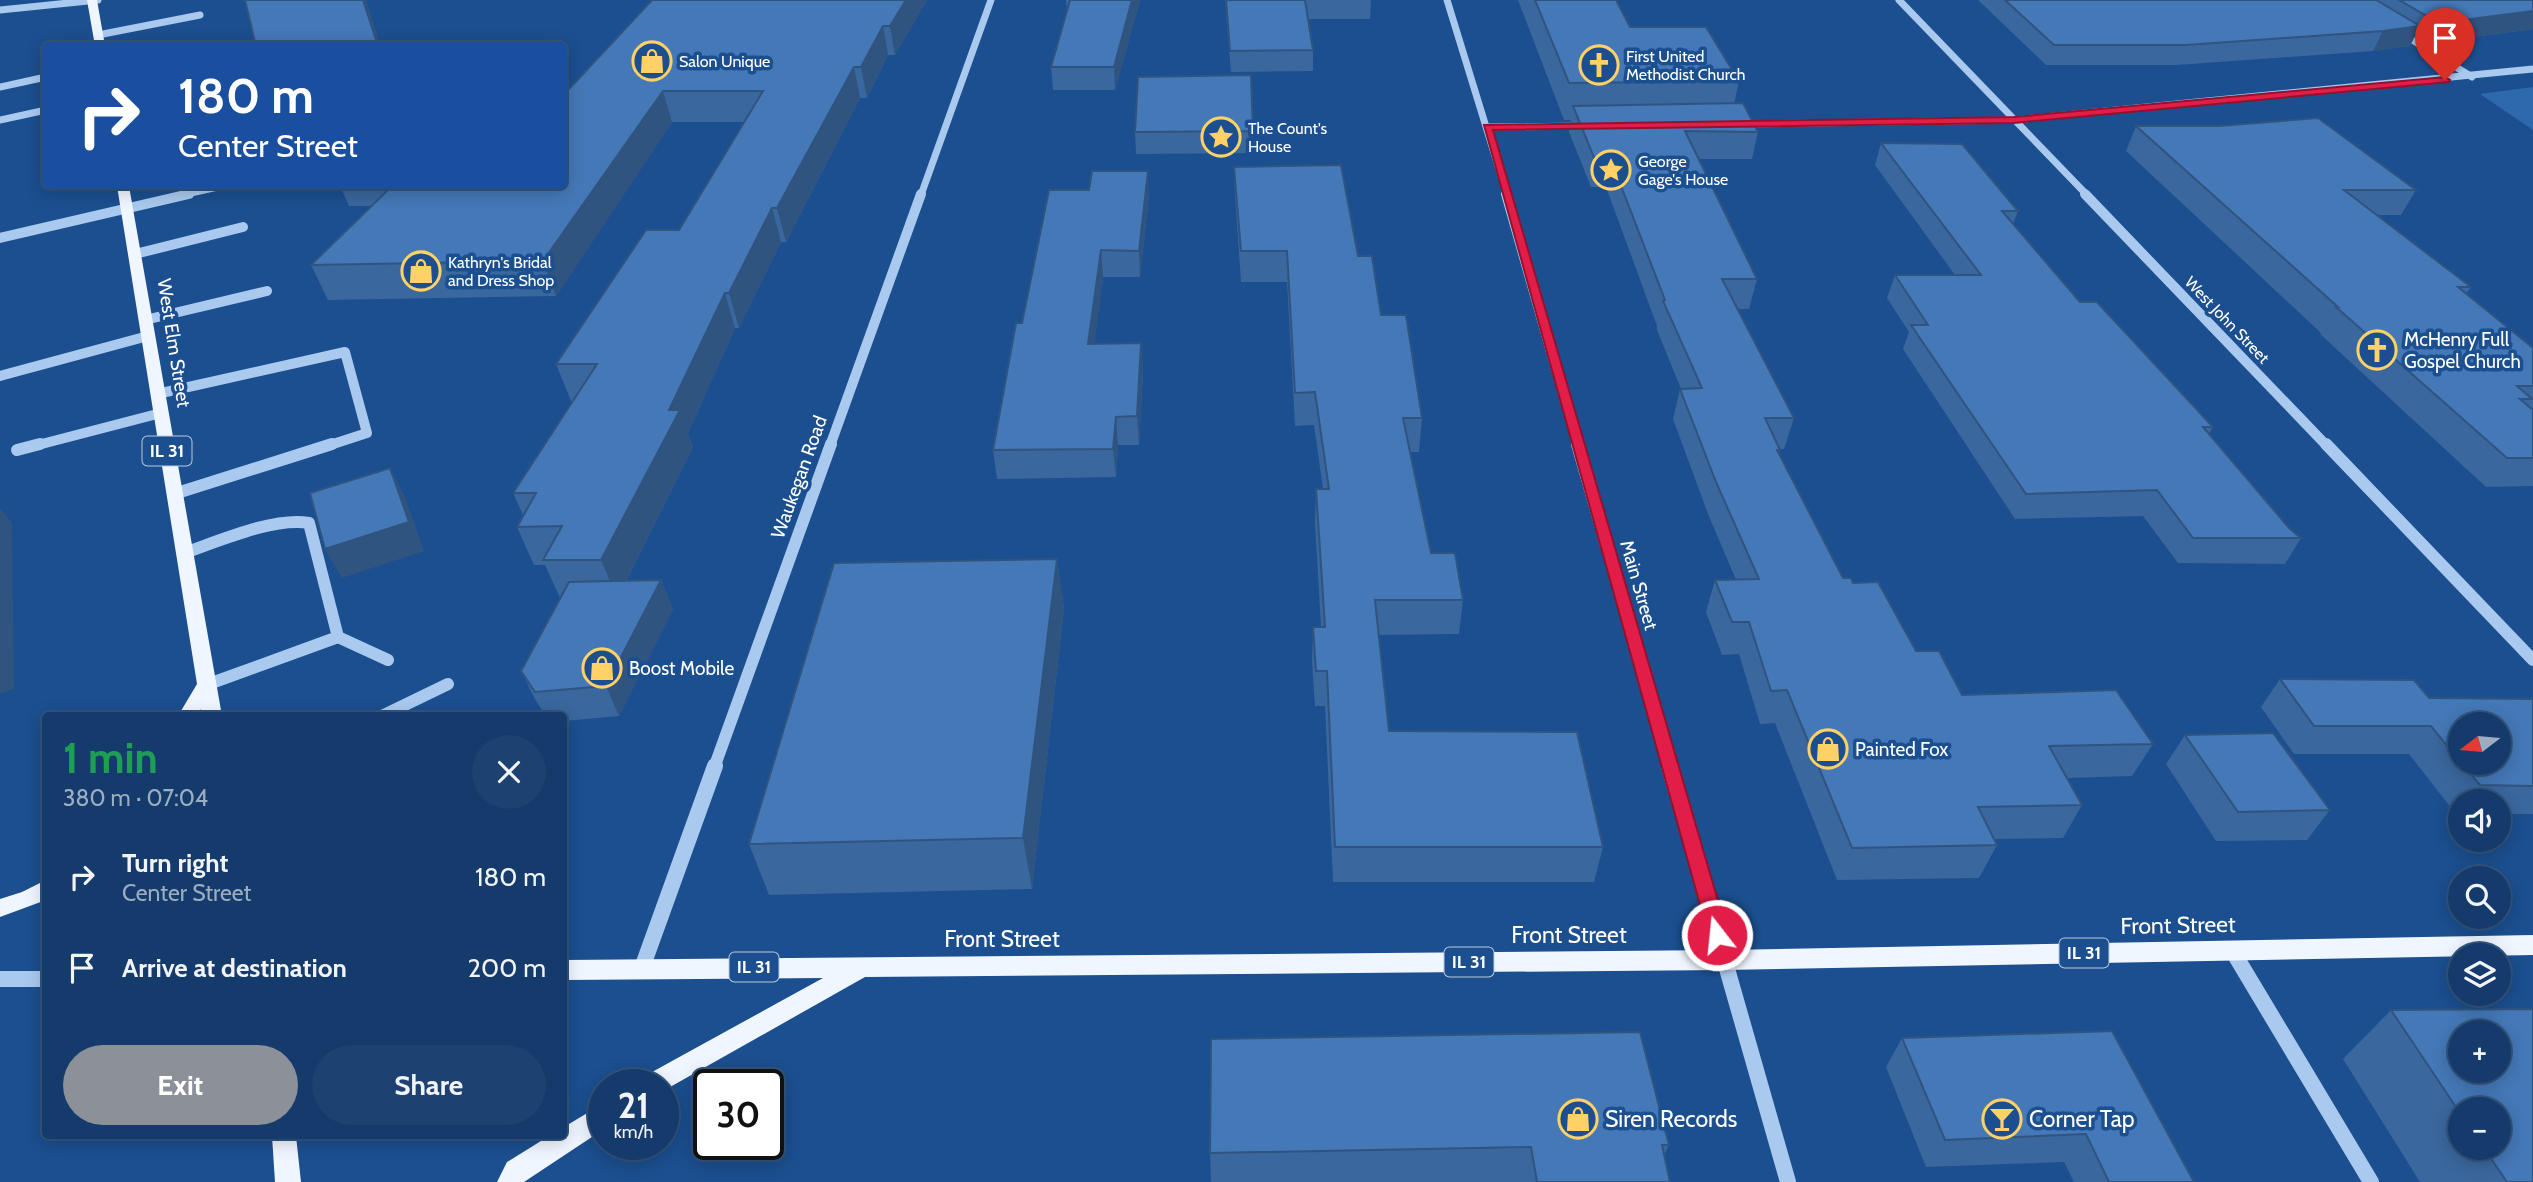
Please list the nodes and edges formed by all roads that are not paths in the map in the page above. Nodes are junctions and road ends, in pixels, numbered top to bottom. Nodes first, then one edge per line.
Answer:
1 (92, 0) edge
2 (98, 0) edge
3 (991, 0) edge
4 (1447, 0) edge
5 (1899, 0) edge
6 (0, 10) edge
7 (200, 15) dead end
8 (2390, 27) edge
9 (99, 40) edge
10 (2533, 69) edge
11 (2472, 77) junction
12 (42, 78) edge
13 (0, 87) edge
14 (42, 111) edge
15 (0, 120) edge
16 (2014, 120) junction
17 (1724, 124) edge
18 (1599, 125) edge
19 (1487, 127) junction
20 (124, 189) edge
21 (209, 189) edge
22 (127, 208) junction
23 (243, 227) dead end
24 (0, 238) edge
25 (135, 254) junction
26 (267, 291) dead end
27 (147, 328) junction
28 (0, 376) edge
29 (157, 394) junction
30 (161, 413) junction
31 (17, 450) dead end
32 (174, 494) junction
33 (184, 552) junction
34 (338, 637) junction
35 (387, 660) dead end
36 (2533, 660) edge
37 (448, 684) dead end
38 (205, 685) junction
39 (189, 712) edge
40 (211, 712) edge
41 (390, 712) edge
42 (42, 891) edge
43 (0, 908) edge
44 (2533, 944) edge
45 (2232, 950) junction
46 (1724, 960) junction
47 (866, 966) junction
48 (642, 968) junction
49 (567, 970) edge
50 (0, 979) edge
51 (42, 979) edge
52 (679, 1070) edge
53 (588, 1125) edge
54 (284, 1139) edge
55 (566, 1139) edge
56 (567, 1139) edge
57 (288, 1182) edge
58 (510, 1182) edge
59 (1788, 1182) edge
60 (2371, 1182) edge

1 - 2 street
1 - 6 street
1 - 9 main road
3 - 48 street, Waukegan Road
4 - 19 street, Main Street
5 - 16 street, West John Street
7 - 9 street
8 - 11 street
10 - 11 street
11 - 16 street
12 - 13 street
14 - 15 street
16 - 17 street
16 - 36 street, West John Street
18 - 19 street
19 - 46 street, Main Street
20 - 22 main road, West Elm Street / IL 31
21 - 22 street
22 - 24 street
22 - 25 main road, West Elm Street / IL 31
23 - 25 street
25 - 27 main road, West Elm Street / IL 31
26 - 27 street
27 - 28 street
27 - 29 main road, West Elm Street / IL 31
29 - 30 main road, West Elm Street / IL 31
29 - 32 street
30 - 31 street
30 - 32 main road, West Elm Street / IL 31
32 - 33 main road, West Elm Street / IL 31
33 - 34 street
33 - 38 main road, West Elm Street / IL 31
34 - 35 street
34 - 38 street
37 - 41 street
38 - 39 main road
38 - 40 main road, West Elm Street / IL 31
42 - 43 main road
44 - 45 main road, Front Street / IL 31
45 - 46 main road, Front Street / IL 31
45 - 60 street
46 - 47 main road, Front Street / IL 31
46 - 59 street, Main Street
47 - 48 main road, Front Street / IL 31
47 - 52 main road
48 - 49 main road, Front Street / IL 31
50 - 51 street
53 - 56 main road
54 - 57 main road
55 - 58 main road

